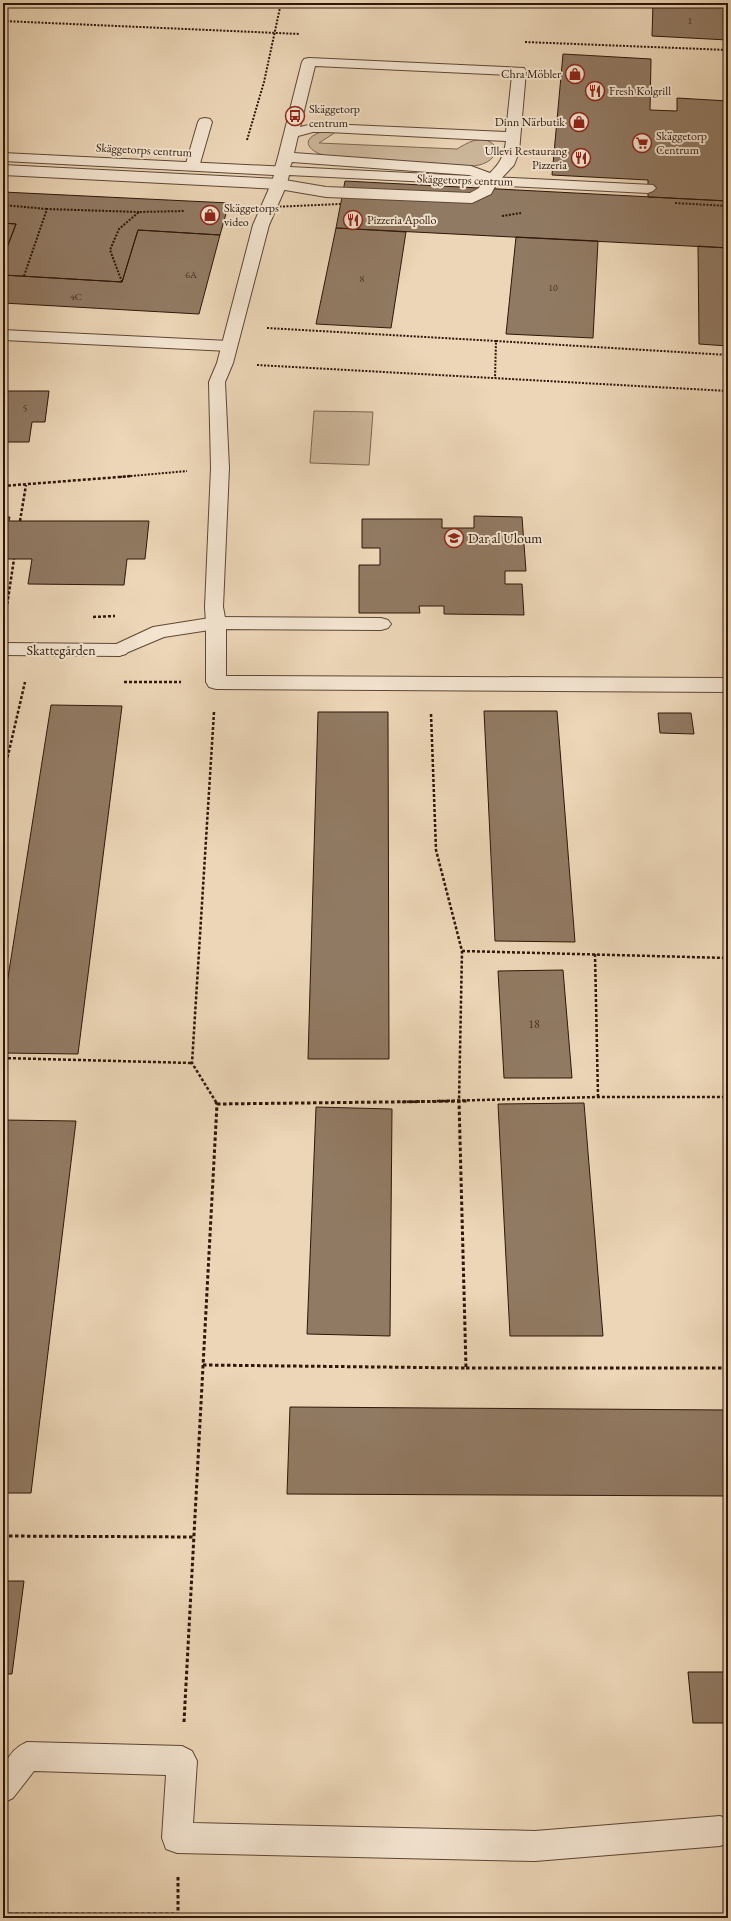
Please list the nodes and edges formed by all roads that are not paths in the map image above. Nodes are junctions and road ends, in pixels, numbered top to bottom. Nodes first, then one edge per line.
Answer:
1 (205, 122) dead end
2 (292, 133) junction
3 (514, 137) junction
4 (3, 143) edge
5 (3, 157) edge
6 (194, 160) junction
7 (3, 170) edge
8 (282, 171) junction
9 (490, 181) junction
10 (648, 188) dead end
11 (3, 334) edge
12 (227, 355) junction
13 (216, 623) junction
14 (381, 624) dead end
15 (3, 650) edge
16 (728, 685) edge
17 (3, 1788) edge
18 (720, 1831) dead end

1 - 6 street
2 - 3 street
2 - 3 street
2 - 8 street
3 - 9 street
4 - 6 street, Skäggetorps centrum
5 - 6 street, Skäggetorps centrum
6 - 8 street, Skäggetorps centrum
6 - 8 street, Skäggetorps centrum
7 - 8 street
8 - 9 street
8 - 9 street
8 - 12 street
9 - 10 street, Skäggetorps centrum
11 - 12 street
12 - 13 street
13 - 14 street
13 - 15 street, Skattegården
13 - 16 street
17 - 18 street

